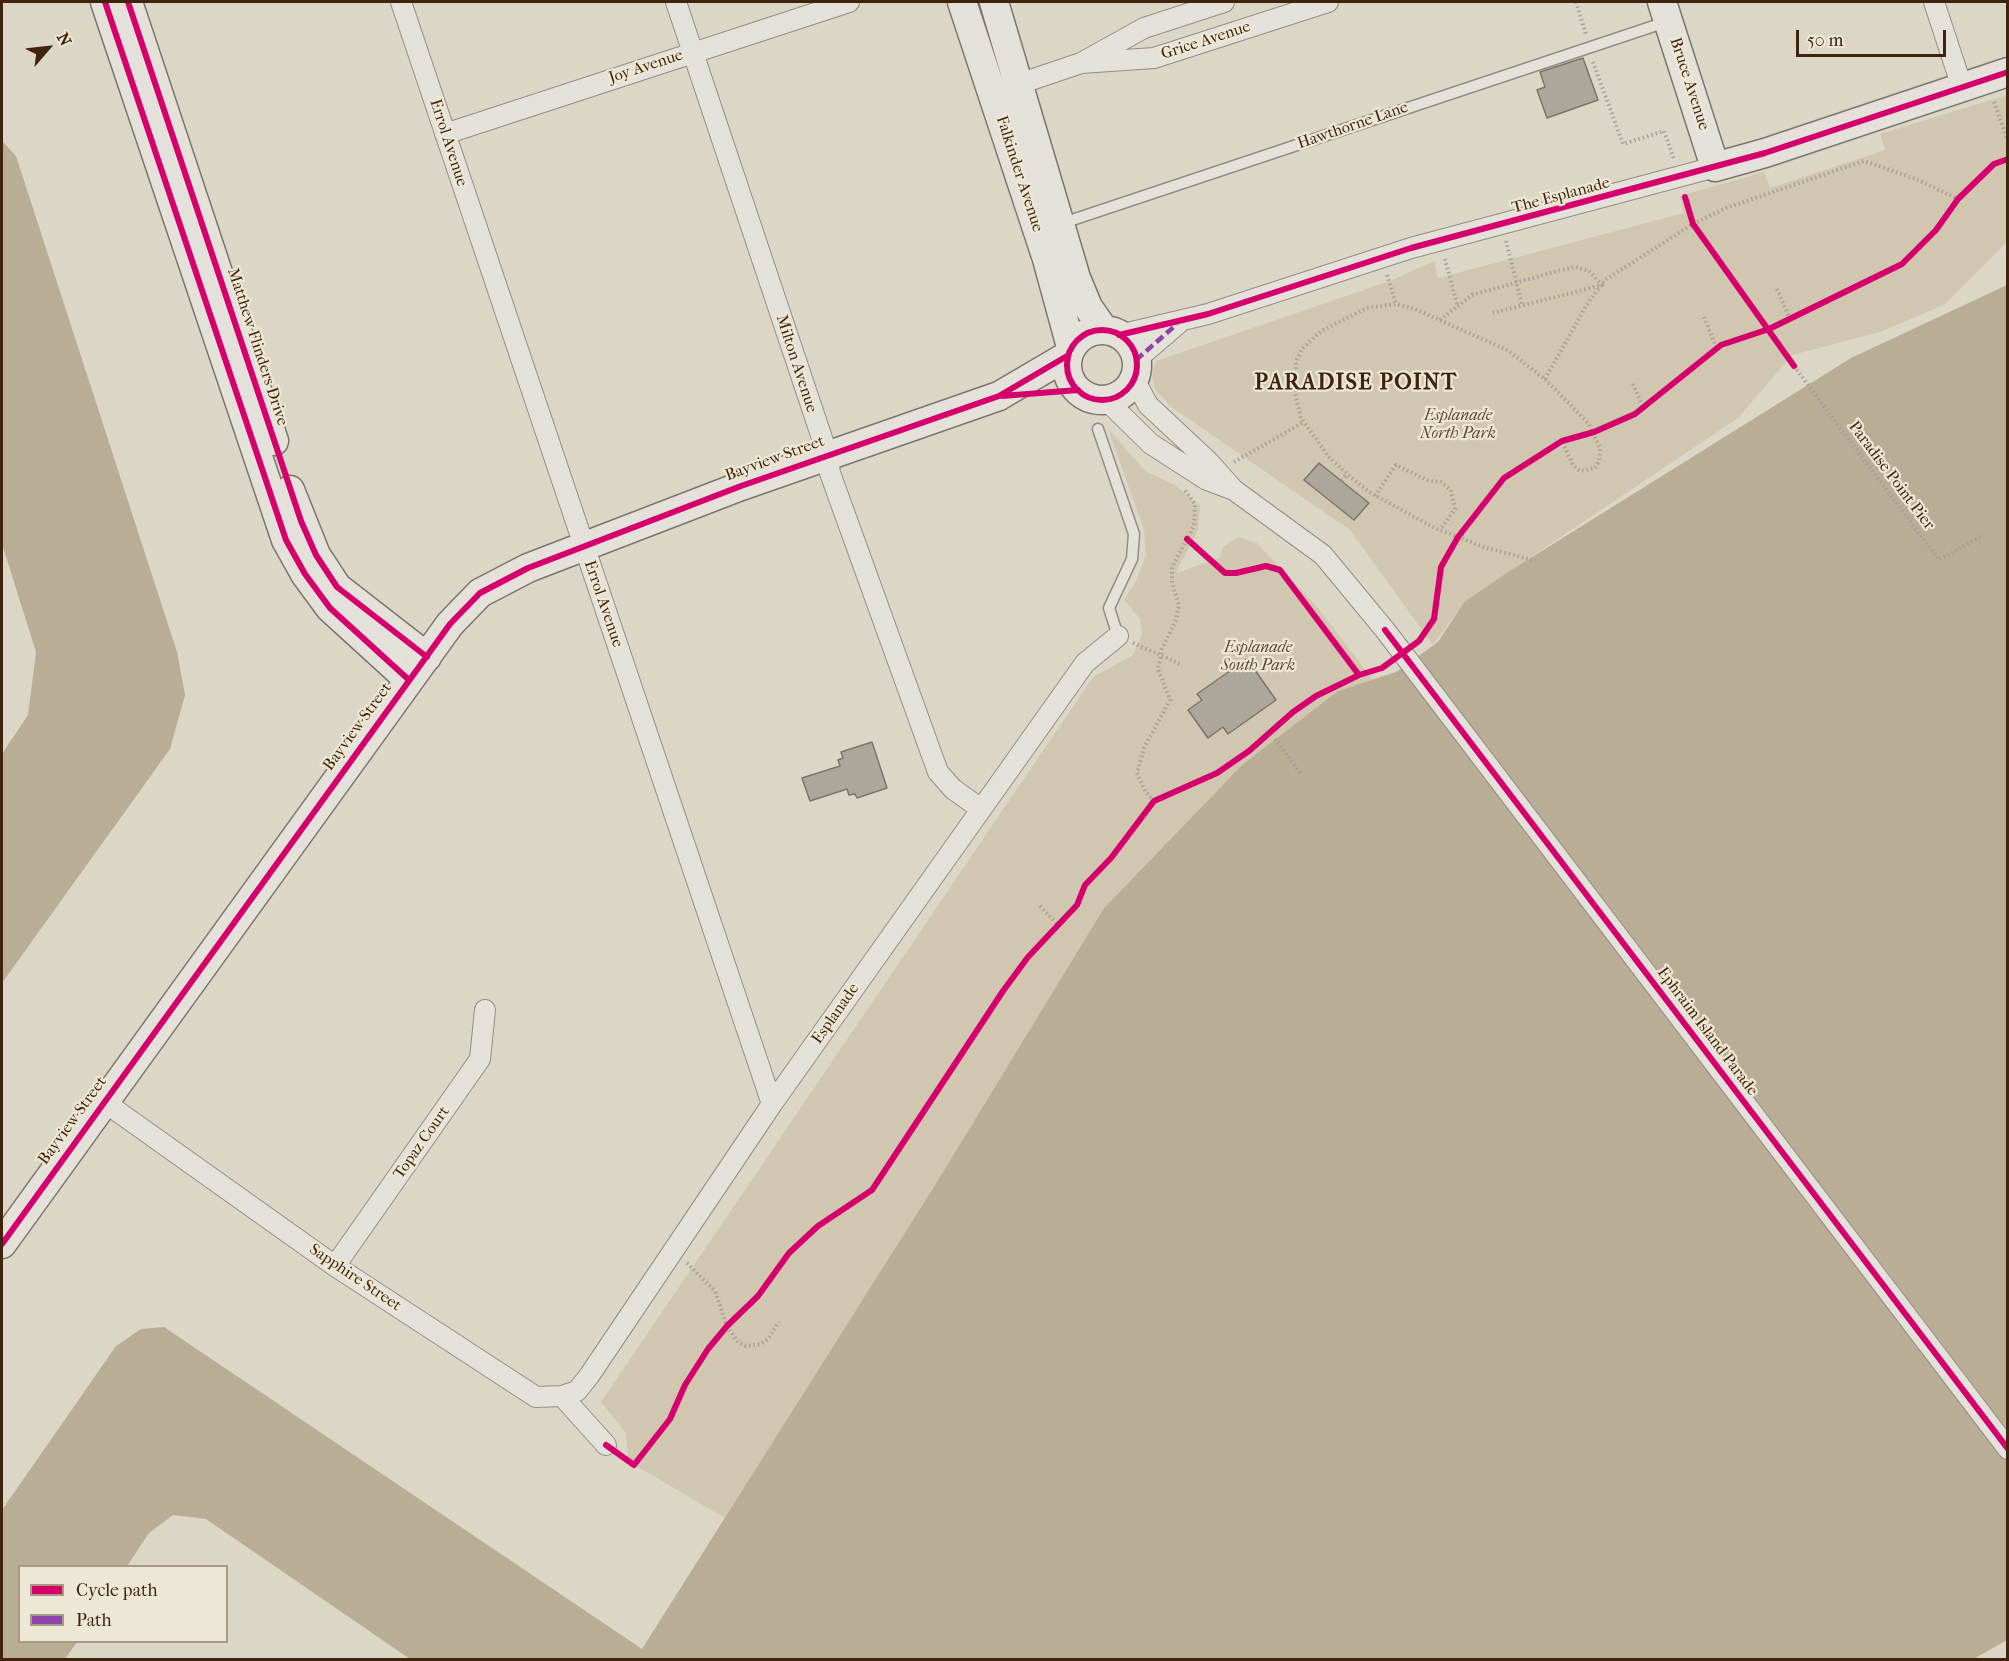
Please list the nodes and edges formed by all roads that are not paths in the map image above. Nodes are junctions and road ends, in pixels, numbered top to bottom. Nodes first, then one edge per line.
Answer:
1 (105, 2) edge
2 (128, 2) edge
3 (401, 2) edge
4 (676, 2) edge
5 (849, 2) edge
6 (962, 2) edge
7 (994, 2) edge
8 (1224, 2) edge
9 (1328, 2) edge
10 (1934, 2) edge
11 (1665, 11) edge
12 (1130, 36) junction
13 (693, 51) junction
14 (1138, 59) junction
15 (1081, 63) junction
16 (1985, 79) edge
17 (1020, 84) junction
18 (993, 92) junction
19 (445, 134) junction
20 (1716, 167) junction
21 (1049, 228) junction
22 (1180, 322) junction
23 (1112, 332) junction
24 (1069, 352) junction
25 (1135, 369) junction
26 (1078, 390) junction
27 (999, 396) junction
28 (1106, 400) junction
29 (1098, 429) dead end
30 (827, 453) junction
31 (1234, 490) junction
32 (584, 547) junction
33 (1118, 636) joint
34 (427, 657) junction
35 (409, 680) junction
36 (981, 809) junction
37 (486, 1011) dead end
38 (103, 1101) junction
39 (772, 1104) junction
40 (2, 1244) edge
41 (335, 1266) junction
42 (562, 1396) junction
43 (606, 1445) dead end
44 (2007, 1449) edge

1 - 35 main road, Matthew Flinders Drive
2 - 34 main road, Matthew Flinders Drive
3 - 19 street, Errol Avenue
4 - 13 street, Milton Avenue
5 - 13 street, Joy Avenue
6 - 18 main road, Falkinder Avenue
7 - 17 main road, Falkinder Avenue
8 - 12 street, Grice Avenue
9 - 14 street, Grice Avenue
10 - 16 street
11 - 20 main road, Bruce Avenue
11 - 21 lane, Hawthorne Lane
12 - 14 street
12 - 15 street, Grice Avenue
13 - 19 street, Joy Avenue
13 - 30 street, Milton Avenue
14 - 15 street, Grice Avenue
15 - 17 street, Grice Avenue
16 - 20 main road, The Esplanade
17 - 18 street, Grice Avenue
17 - 21 main road, Falkinder Avenue
18 - 21 main road, Falkinder Avenue
19 - 32 street, Errol Avenue
20 - 22 street, The Esplanade
21 - 23 main road, Falkinder Avenue
21 - 24 main road, Falkinder Avenue
22 - 23 street, The Esplanade
22 - 25 street, The Esplanade
23 - 24 main road
23 - 25 main road
24 - 26 main road
24 - 27 main road, Bayview Street
25 - 28 main road
25 - 31 street, Ephraim Island Parade
26 - 27 main road, Bayview Street
26 - 28 main road
27 - 30 main road, Bayview Street
28 - 31 street, Ephraim Island Parade
29 - 33 lane
30 - 32 main road, Bayview Street
30 - 36 street, Milton Avenue
31 - 44 street, Ephraim Island Parade
32 - 34 main road, Bayview Street
32 - 39 street, Errol Avenue
33 - 36 street, Esplanade
34 - 35 main road, Bayview Street
35 - 38 main road, Bayview Street
36 - 39 street, Esplanade
37 - 41 street, Topaz Court
38 - 40 main road, Bayview Street
38 - 41 street, Sapphire Street
39 - 42 street, Esplanade
41 - 42 street, Sapphire Street
42 - 43 street

